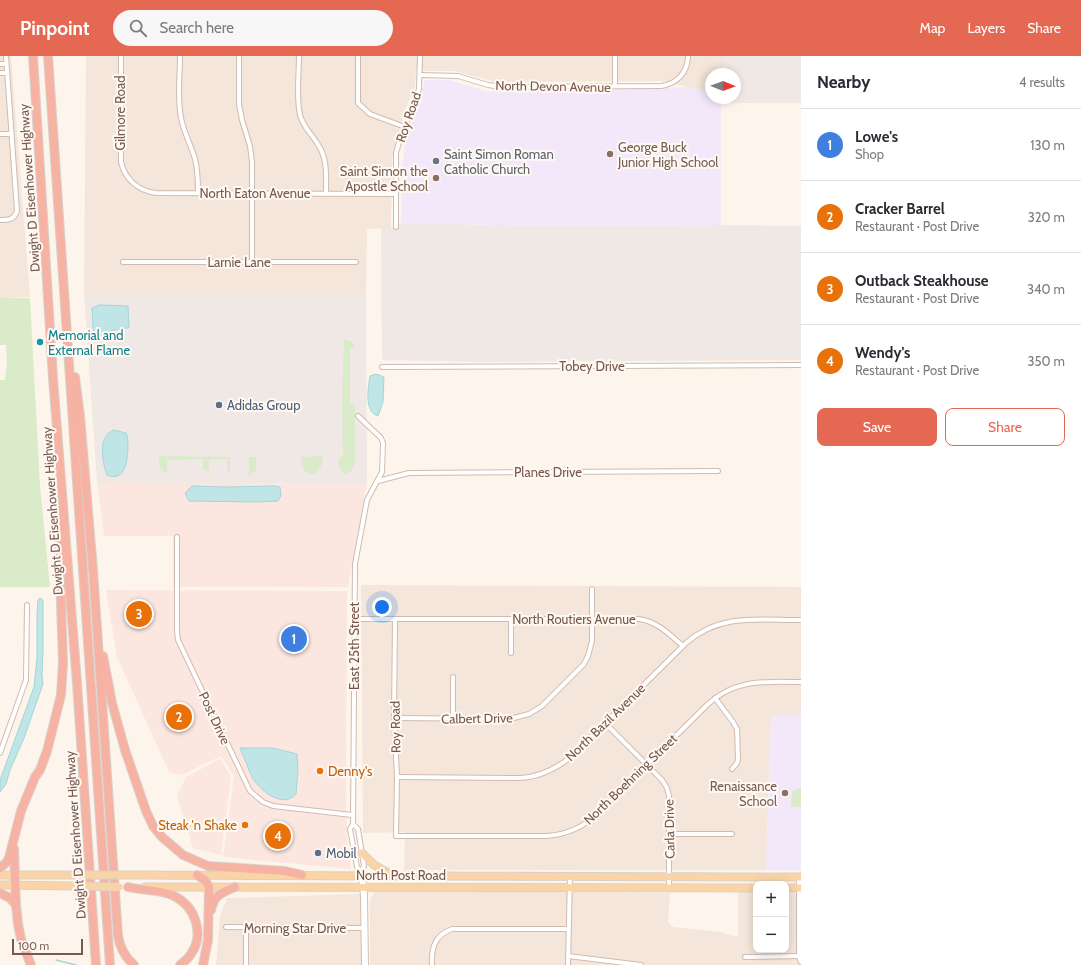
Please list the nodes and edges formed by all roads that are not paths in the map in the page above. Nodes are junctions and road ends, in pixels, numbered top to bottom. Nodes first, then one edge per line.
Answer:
1 (6, 56) edge
2 (32, 56) edge
3 (48, 56) edge
4 (121, 56) edge
5 (180, 56) edge
6 (239, 56) edge
7 (299, 56) edge
8 (358, 56) edge
9 (420, 56) edge
10 (615, 56) edge
11 (688, 56) edge
12 (0, 64) edge
13 (6, 64) junction
14 (0, 73) edge
15 (7, 73) junction
16 (420, 75) junction
17 (615, 86) junction
18 (405, 126) junction
19 (0, 134) edge
20 (11, 134) junction
21 (124, 170) joint
22 (198, 193) junction
23 (252, 193) junction
24 (326, 194) junction
25 (396, 194) junction
26 (0, 220) edge
27 (396, 227) dead end
28 (123, 262) dead end
29 (252, 262) junction
30 (356, 262) dead end
31 (63, 281) junction
32 (801, 365) edge
33 (382, 367) dead end
34 (53, 378) junction
35 (358, 416) dead end
36 (718, 471) dead end
37 (378, 480) junction
38 (177, 537) dead end
39 (92, 570) junction
40 (592, 590) dead end
41 (27, 605) dead end
42 (355, 618) junction
43 (395, 619) junction
44 (511, 619) junction
45 (592, 619) junction
46 (801, 620) edge
47 (683, 646) junction
48 (511, 653) dead end
49 (453, 677) dead end
50 (801, 682) edge
51 (715, 698) junction
52 (394, 718) junction
53 (453, 718) junction
54 (606, 723) junction
55 (0, 753) edge
56 (647, 765) junction
57 (732, 769) dead end
58 (397, 777) junction
59 (352, 815) junction
60 (353, 824) junction
61 (670, 834) junction
62 (732, 834) dead end
63 (14, 836) junction
64 (396, 836) joint
65 (362, 853) junction
66 (0, 868) edge
67 (362, 873) junction
68 (0, 875) edge
69 (16, 875) junction
70 (197, 875) junction
71 (302, 875) junction
72 (392, 875) junction
73 (570, 876) junction
74 (669, 876) junction
75 (800, 876) edge
76 (0, 885) edge
77 (16, 885) junction
78 (364, 886) junction
79 (128, 887) junction
80 (209, 887) junction
81 (235, 887) junction
82 (569, 887) junction
83 (669, 888) junction
84 (753, 888) edge
85 (789, 888) edge
86 (800, 888) edge
87 (0, 893) edge
88 (16, 905) junction
89 (208, 920) junction
90 (226, 927) dead end
91 (246, 928) junction
92 (365, 928) junction
93 (568, 929) junction
94 (568, 956) junction
95 (799, 956) junction
96 (745, 957) dead end
97 (801, 962) edge
98 (31, 965) edge
99 (96, 965) edge
100 (110, 965) edge
101 (134, 965) edge
102 (180, 965) edge
103 (203, 965) edge
104 (246, 965) edge
105 (365, 965) edge
106 (432, 965) edge
107 (568, 965) edge
108 (641, 965) edge

1 - 13 street
2 - 34 highway, Dwight D Eisenhower Highway
3 - 31 highway, Dwight D Eisenhower Highway
4 - 21 street, Gilmore Road
5 - 22 street
6 - 23 street
7 - 24 street
8 - 18 street
9 - 16 street, Roy Road
10 - 17 street
11 - 17 street, North Devon Avenue
12 - 13 street
13 - 15 street
14 - 15 street
15 - 20 street
16 - 17 street, North Devon Avenue
16 - 18 street, Roy Road
18 - 25 street, Roy Road
19 - 20 street
20 - 26 street
21 - 22 street, North Eaton Avenue
22 - 23 street, North Eaton Avenue
23 - 24 street, North Eaton Avenue
23 - 29 street
24 - 25 street, North Eaton Avenue
25 - 27 street, Roy Road
28 - 29 street, Larnie Lane
29 - 30 street, Larnie Lane
31 - 39 highway
31 - 100 highway, Dwight D Eisenhower Highway
32 - 33 street, Tobey Drive
34 - 63 highway
34 - 99 highway, Dwight D Eisenhower Highway
35 - 37 street, East 25th Street
36 - 37 street, Planes Drive
37 - 42 street, East 25th Street
38 - 59 street, Post Drive
39 - 71 highway
39 - 101 highway
40 - 45 street, Calbert Drive
41 - 55 street
42 - 43 street, North Routiers Avenue
42 - 59 street, East 25th Street
43 - 44 street, North Routiers Avenue
43 - 52 street, Roy Road
44 - 45 street, North Routiers Avenue
44 - 48 street
45 - 47 street, North Routiers Avenue
45 - 53 street, Calbert Drive
46 - 47 street
47 - 54 street, North Bazil Avenue
49 - 53 street
50 - 51 street, North Boehning Street
51 - 56 street, North Boehning Street
51 - 57 street
52 - 53 street, Calbert Drive
52 - 58 street, Roy Road
54 - 56 street, Carla Drive
54 - 58 street, North Bazil Avenue
56 - 61 street, Carla Drive
56 - 64 street, North Boehning Street
58 - 64 street, Roy Road
59 - 60 street, East 25th Street
60 - 65 street, East 25th Street
60 - 67 street, East 25th Street
61 - 62 street
61 - 74 street, Carla Drive
63 - 66 highway
63 - 69 highway
65 - 67 street, East 25th Street
65 - 72 main road
67 - 71 main road, North Post Road
67 - 72 main road, North Post Road
67 - 78 street, East 25th Street
68 - 69 main road, North Post Road
69 - 70 main road, North Post Road, bridge
69 - 77 highway
70 - 71 main road, North Post Road
70 - 80 highway
72 - 73 main road, North Post Road
73 - 74 main road, North Post Road
73 - 82 street
74 - 75 main road, North Post Road
74 - 83 street, Carla Drive
75 - 86 street
76 - 77 main road, North Post Road
77 - 79 main road, North Post Road, bridge
77 - 88 highway
78 - 81 main road, North Post Road
78 - 82 main road, North Post Road
78 - 92 street, East 25th Street
79 - 80 main road, North Post Road
79 - 102 highway
80 - 81 main road, North Post Road
80 - 89 highway
81 - 89 highway
82 - 83 main road, North Post Road
82 - 93 street
83 - 84 main road, North Post Road
85 - 86 main road
86 - 95 street
87 - 88 highway
88 - 98 highway
89 - 103 highway
90 - 91 street, Morning Star Drive
91 - 92 street, Morning Star Drive
91 - 104 street
92 - 105 street, East 25th Street
93 - 94 street
93 - 106 street
94 - 107 street
94 - 108 street
95 - 96 street
95 - 97 street

